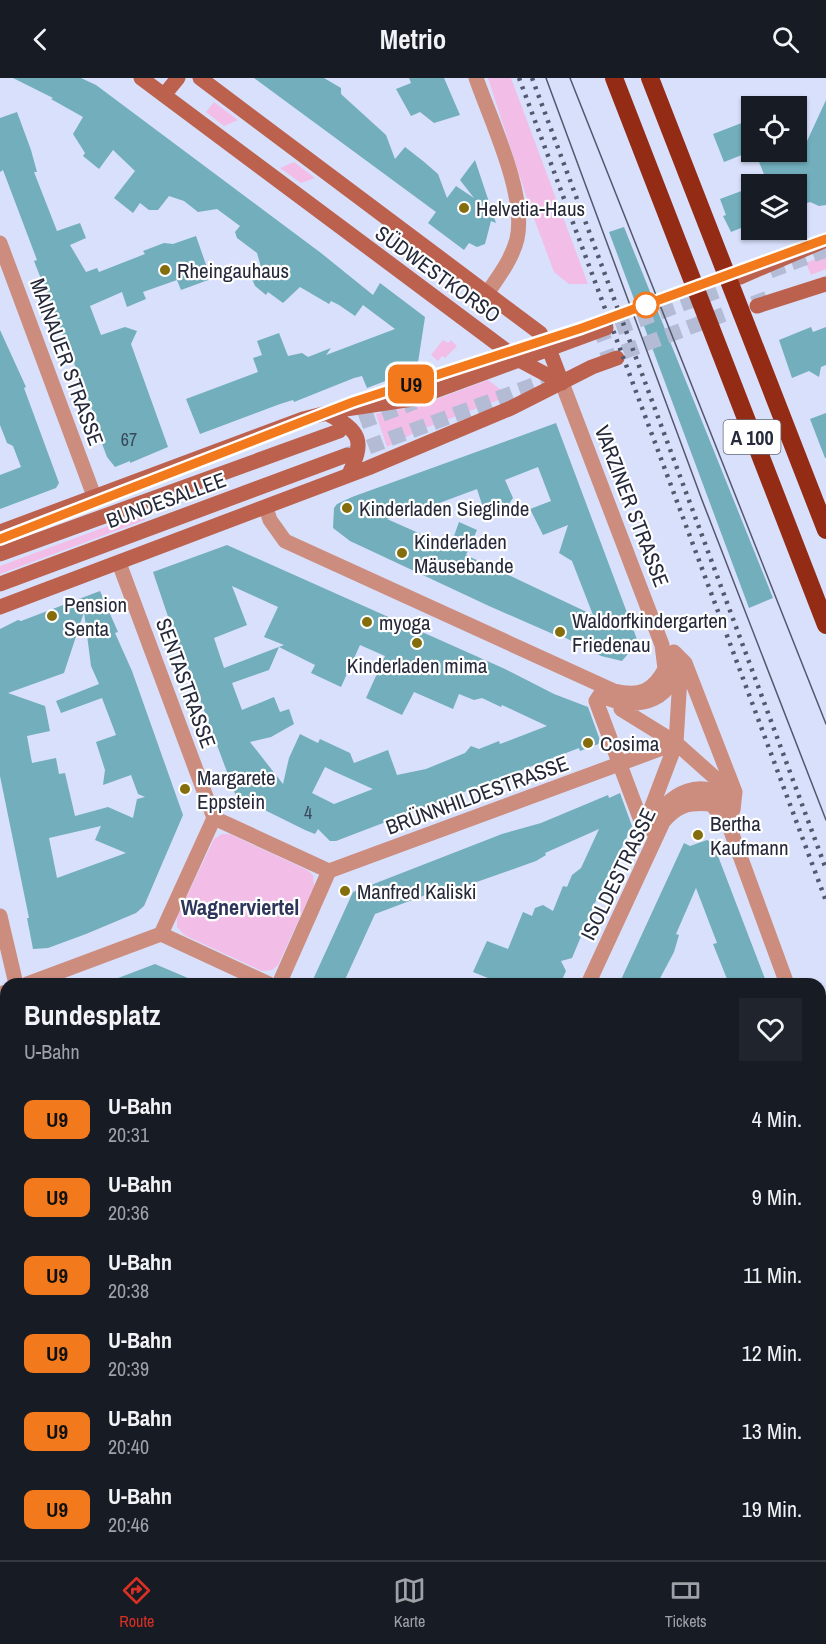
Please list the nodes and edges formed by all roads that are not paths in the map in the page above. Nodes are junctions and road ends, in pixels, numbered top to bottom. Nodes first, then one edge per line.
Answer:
1 (141, 78) edge
2 (178, 78) edge
3 (200, 78) edge
4 (476, 78) edge
5 (614, 78) edge
6 (650, 78) edge
7 (164, 95) junction
8 (826, 240) edge
9 (0, 243) edge
10 (740, 277) tunnel mouth
11 (826, 284) edge
12 (488, 292) junction
13 (757, 306) tunnel mouth
14 (606, 328) tunnel mouth
15 (549, 349) junction
16 (617, 358) tunnel mouth
17 (519, 360) junction
18 (562, 383) junction
19 (326, 413) junction
20 (339, 431) tunnel mouth
21 (347, 455) tunnel mouth
22 (348, 476) junction
23 (94, 496) junction
24 (266, 508) junction
25 (826, 531) edge
26 (0, 532) edge
27 (0, 554) edge
28 (119, 563) junction
29 (0, 584) edge
30 (0, 607) edge
31 (826, 625) edge
32 (683, 661) junction
33 (680, 677) junction
34 (608, 700) junction
35 (676, 743) junction
36 (627, 762) junction
37 (733, 794) junction
38 (650, 817) junction
39 (214, 818) junction
40 (329, 871) junction
41 (0, 916) edge
42 (161, 934) junction
43 (15, 978) edge
44 (43, 978) edge
45 (255, 978) edge
46 (282, 978) edge
47 (591, 978) edge
48 (785, 978) edge

1 - 7 main road, SÜDWESTKORSO
2 - 7 main road
3 - 12 main road, SÜDWESTKORSO
4 - 12 street
5 - 31 highway, A 100
6 - 25 highway, A 100
7 - 17 main road, SÜDWESTKORSO
8 - 10 main road
9 - 23 street, MAINAUER STRASSE
11 - 13 main road
12 - 15 main road, SÜDWESTKORSO
14 - 15 main road
15 - 17 main road
15 - 18 main road, SÜDWESTKORSO
16 - 18 main road
17 - 18 main road, SÜDWESTKORSO
17 - 19 main road
18 - 22 main road
18 - 34 street, VARZINER STRASSE
19 - 22 main road
19 - 23 main road
20 - 27 main road, BUNDESALLEE
21 - 29 main road, BUNDESALLEE
22 - 24 main road
23 - 26 main road
24 - 28 main road
24 - 34 street
28 - 30 main road
28 - 39 street, SENTASTRASSE
32 - 33 street
32 - 34 street
32 - 37 street
33 - 34 street
33 - 35 street
34 - 35 street
34 - 36 street
35 - 36 street, BRÜNNHILDESTRASSE
35 - 37 street
35 - 38 street
36 - 38 street
36 - 40 street, BRÜNNHILDESTRASSE
37 - 38 street
39 - 40 street
39 - 42 street
40 - 46 street
41 - 43 street
42 - 44 street
42 - 45 street
47 - 48 street, ISOLDESTRASSE

